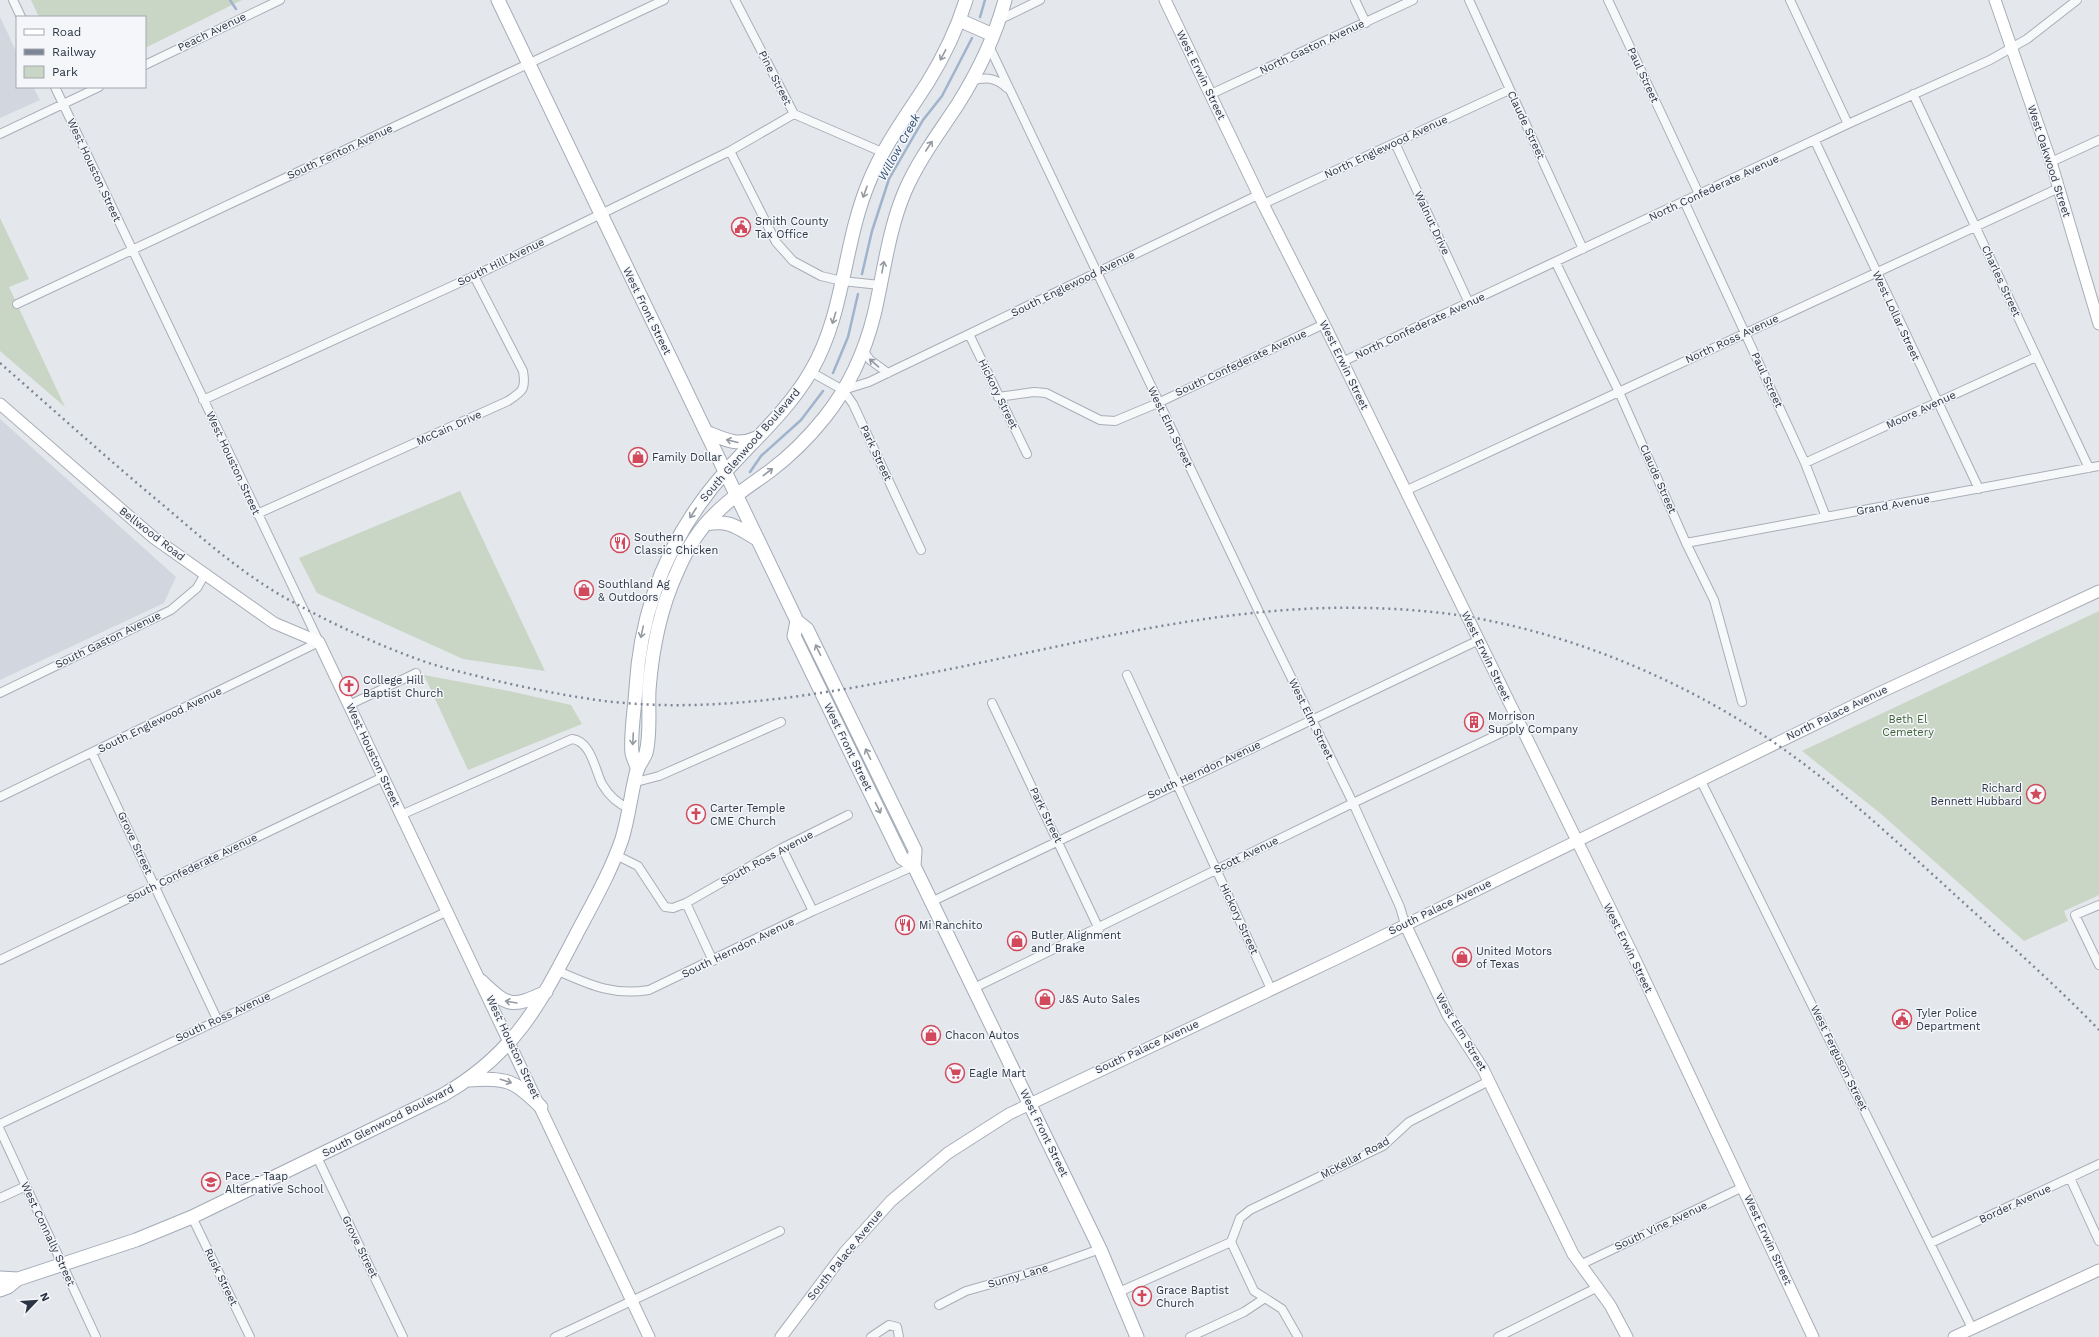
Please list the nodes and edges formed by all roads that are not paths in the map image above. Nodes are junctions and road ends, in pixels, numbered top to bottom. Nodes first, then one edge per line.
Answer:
1 (13, 0) edge
2 (280, 0) edge
3 (498, 0) edge
4 (664, 0) edge
5 (735, 0) edge
6 (966, 0) edge
7 (1005, 0) edge
8 (1040, 0) edge
9 (1165, 0) edge
10 (1355, 0) edge
11 (1413, 0) edge
12 (1469, 0) edge
13 (1608, 0) edge
14 (1790, 0) edge
15 (1995, 0) edge
16 (2076, 0) edge
17 (21, 16) edge
18 (960, 20) junction
19 (999, 20) junction
20 (1366, 23) junction
21 (991, 40) junction
22 (2012, 48) junction
23 (528, 64) junction
24 (146, 65) edge
25 (971, 82) junction
26 (55, 88) edge
27 (96, 88) edge
28 (1509, 90) junction
29 (1010, 91) junction
30 (1211, 94) junction
31 (1913, 94) junction
32 (63, 104) junction
33 (794, 114) junction
34 (1848, 124) junction
35 (0, 134) edge
36 (2099, 140) edge
37 (1815, 141) junction
38 (1394, 143) junction
39 (730, 150) junction
40 (882, 152) junction
41 (2051, 162) junction
42 (2059, 188) junction
43 (1699, 194) junction
44 (1260, 199) junction
45 (1684, 202) junction
46 (600, 213) junction
47 (1975, 226) junction
48 (1583, 249) junction
49 (131, 250) junction
50 (1556, 263) junction
51 (1096, 273) junction
52 (1876, 273) junction
53 (474, 276) junction
54 (842, 281) junction
55 (880, 285) junction
56 (17, 304) dead end
57 (1469, 304) junction
58 (2098, 317) edge
59 (1324, 324) junction
60 (1745, 332) junction
61 (969, 334) junction
62 (863, 350) junction
63 (2036, 357) junction
64 (1342, 362) junction
65 (811, 372) junction
66 (888, 372) junction
67 (843, 390) junction
68 (1619, 392) junction
69 (998, 397) junction
70 (203, 400) junction
71 (1936, 402) junction
72 (1158, 403) junction
73 (0, 404) edge
74 (706, 432) junction
75 (758, 437) junction
76 (1027, 454) dead end
77 (1805, 463) junction
78 (2099, 466) edge
79 (2089, 468) junction
80 (725, 472) junction
81 (1979, 489) junction
82 (1405, 491) junction
83 (737, 495) junction
84 (258, 514) junction
85 (1826, 517) junction
86 (706, 524) junction
87 (757, 539) junction
88 (1686, 543) junction
89 (921, 550) dead end
90 (205, 574) junction
91 (2099, 591) edge
92 (1479, 640) junction
93 (319, 642) junction
94 (416, 673) dead end
95 (1127, 675) dead end
96 (0, 693) edge
97 (1742, 702) dead end
98 (992, 703) dead end
99 (349, 705) junction
100 (1311, 720) junction
101 (782, 722) dead end
102 (1520, 724) junction
103 (92, 753) junction
104 (638, 769) junction
105 (383, 776) junction
106 (1700, 780) junction
107 (636, 782) junction
108 (1176, 783) junction
109 (0, 797) edge
110 (1353, 803) junction
111 (630, 809) junction
112 (402, 815) junction
113 (848, 815) dead end
114 (1058, 840) junction
115 (1576, 840) junction
116 (782, 848) junction
117 (616, 855) junction
118 (914, 866) junction
119 (1216, 870) junction
120 (155, 886) junction
121 (931, 902) junction
122 (686, 903) junction
123 (2099, 905) edge
124 (448, 911) junction
125 (813, 912) junction
126 (1405, 924) junction
127 (1099, 929) junction
128 (0, 960) edge
129 (713, 961) junction
130 (2099, 964) edge
131 (558, 971) junction
132 (481, 981) junction
133 (974, 988) junction
134 (1271, 989) junction
135 (546, 992) junction
136 (217, 1019) junction
137 (510, 1042) junction
138 (468, 1080) junction
139 (1489, 1081) junction
140 (1029, 1103) junction
141 (541, 1107) junction
142 (0, 1124) edge
143 (0, 1130) edge
144 (316, 1157) junction
145 (2099, 1164) edge
146 (2070, 1178) junction
147 (26, 1186) junction
148 (1743, 1187) junction
149 (0, 1198) edge
150 (192, 1217) junction
151 (780, 1231) dead end
152 (2099, 1241) edge
153 (1231, 1242) junction
154 (1930, 1243) junction
155 (1100, 1249) junction
156 (1580, 1264) junction
157 (64, 1266) junction
158 (2099, 1270) edge
159 (0, 1278) edge
160 (18, 1279) junction
161 (1596, 1288) junction
162 (0, 1290) edge
163 (1119, 1292) junction
164 (1265, 1298) junction
165 (632, 1300) junction
166 (939, 1305) dead end
167 (1974, 1333) edge
168 (96, 1337) edge
169 (250, 1337) edge
170 (403, 1337) edge
171 (555, 1337) edge
172 (649, 1337) edge
173 (781, 1337) edge
174 (871, 1337) edge
175 (899, 1337) edge
176 (1137, 1337) edge
177 (1190, 1337) edge
178 (1298, 1337) edge
179 (1498, 1337) edge
180 (1627, 1337) edge
181 (1812, 1337) edge
182 (1954, 1337) edge

1 - 17 street
2 - 24 street, Peach Avenue
3 - 23 main road, West Front Street
4 - 23 street, South Fenton Avenue
5 - 33 street, Pine Street
6 - 18 main road, South Glenwood Boulevard
7 - 19 main road, South Glenwood Boulevard
8 - 19 street
9 - 30 main road, West Erwin Street
10 - 20 street
11 - 20 street, North Gaston Avenue
12 - 28 street, Claude Street
13 - 43 street, Paul Street
14 - 34 street
15 - 22 main road, West Oakwood Street
16 - 22 street, North Confederate Avenue
18 - 21 main road
18 -> 40 main road, South Glenwood Boulevard
19 - 21 main road, South Glenwood Boulevard
20 - 30 street, North Gaston Avenue
21 - 25 main road, South Glenwood Boulevard
21 - 29 street, West Elm Street
22 - 31 street, North Confederate Avenue
22 - 41 main road, West Oakwood Street
23 - 46 main road, West Front Street
23 - 49 street, South Fenton Avenue
25 - 29 street, West Elm Street
55 -> 25 main road, South Glenwood Boulevard
26 - 32 street, West Houston Street
27 - 32 street
28 - 38 street, North Englewood Avenue
28 - 48 street, Claude Street
29 - 51 street, West Elm Street
30 - 44 main road, West Erwin Street
31 - 34 street, North Confederate Avenue
31 - 47 street, Charles Street
32 - 35 street
32 - 49 street, West Houston Street
33 - 39 street, South Hill Avenue
33 - 40 street, Pine Street
34 - 37 street, North Confederate Avenue
36 - 41 street
37 - 43 street, North Confederate Avenue
37 - 52 street, West Lollar Street
38 - 44 street, North Englewood Avenue
38 - 57 street, Walnut Drive
39 - 46 street, South Hill Avenue
39 - 54 street
40 -> 54 main road, South Glenwood Boulevard
41 - 42 main road, West Oakwood Street
42 - 47 street, North Ross Avenue
42 - 58 main road, West Oakwood Street
43 - 45 street, North Confederate Avenue
44 - 51 street, South Englewood Avenue
44 - 59 main road, West Erwin Street
45 - 48 street, North Confederate Avenue
45 - 60 street, Paul Street
46 - 53 street, South Hill Avenue
46 - 74 main road, West Front Street
47 - 52 street, North Ross Avenue
47 - 63 street, Charles Street
48 - 50 street, North Confederate Avenue
49 - 56 street, South Fenton Avenue
49 - 70 street, West Houston Street
50 - 57 street, North Confederate Avenue
50 - 68 street, Claude Street
51 - 61 street, South Englewood Avenue
51 - 72 street, West Elm Street
52 - 60 street, North Ross Avenue
52 - 71 street, West Lollar Street
53 - 70 street, South Hill Avenue
53 - 84 street, McCain Drive
54 - 55 street
54 -> 65 main road, South Glenwood Boulevard
55 - 62 main road, South Glenwood Boulevard
57 - 64 street, North Confederate Avenue
59 - 64 main road, West Erwin Street
59 - 72 street, South Confederate Avenue
60 - 68 street, North Ross Avenue
60 - 77 street, Paul Street
61 - 66 street, South Englewood Avenue
61 - 69 street, Hickory Street
66 -> 62 street
62 - 67 main road, South Glenwood Boulevard
63 - 71 street, Moore Avenue
63 - 79 street, Charles Street
64 - 82 main road, West Erwin Street
65 - 67 street, Park Street
65 - 75 main road, South Glenwood Boulevard
66 - 67 street, South Englewood Avenue
83 -> 67 main road, South Glenwood Boulevard
67 - 89 street, Park Street
68 - 82 street, North Ross Avenue
68 - 88 street, Claude Street
69 - 72 street, South Confederate Avenue
69 - 76 street, Hickory Street
70 - 84 street, West Houston Street
71 - 77 street, Moore Avenue
71 - 81 street, West Lollar Street
72 - 100 street, West Elm Street
73 - 90 main road, Bellwood Road
75 -> 74 main road
74 - 80 main road, West Front Street
75 - 80 main road, South Glenwood Boulevard
77 - 85 street, Paul Street
78 - 79 street, Grand Avenue
79 - 81 street, Grand Avenue
80 - 83 main road, West Front Street
80 -> 104 main road, South Glenwood Boulevard
81 - 85 street, Grand Avenue
82 - 92 main road, West Erwin Street
83 - 86 main road, South Glenwood Boulevard
83 - 87 main road, West Front Street
84 - 93 street, West Houston Street
85 - 88 street, Grand Avenue
86 - 87 main road
86 - 104 main road, South Glenwood Boulevard
87 - 118 main road, West Front Street
88 - 97 street, Claude Street
90 - 93 main road, Bellwood Road
90 - 96 street, South Gaston Avenue
91 - 106 main road, North Palace Avenue
92 - 100 street, South Herndon Avenue
92 - 102 main road, West Erwin Street
93 - 99 main road, West Houston Street
93 - 103 street, South Englewood Avenue
94 - 99 street
95 - 108 street, Hickory Street
98 - 114 street, Park Street
99 - 105 main road, West Houston Street
100 - 108 street, South Herndon Avenue
100 - 110 street, West Elm Street
101 - 107 street
102 - 110 street, Scott Avenue
102 - 115 main road, West Erwin Street
103 - 109 street, South Englewood Avenue
103 - 120 street, Grove Street
104 - 107 main road, South Glenwood Boulevard
105 - 112 main road, West Houston Street
105 - 120 street, South Confederate Avenue
106 - 115 main road, North Palace Avenue
106 - 154 street, West Ferguson Street
107 - 111 main road, South Glenwood Boulevard
108 - 114 street, South Herndon Avenue
108 - 119 street, Hickory Street
110 - 119 street, Scott Avenue
110 - 126 street, West Elm Street
111 - 112 street
111 - 117 main road, South Glenwood Boulevard
112 - 124 main road, West Houston Street
113 - 116 street, South Ross Avenue
114 - 121 street, South Herndon Avenue
114 - 127 street, Park Street
115 - 126 main road, South Palace Avenue
115 - 148 main road, West Erwin Street
116 - 122 street, South Ross Avenue
116 - 125 street
117 - 122 street, South Ross Avenue
117 - 131 main road, South Glenwood Boulevard
118 - 121 main road, West Front Street
118 - 125 street, South Herndon Avenue
119 - 127 street, Scott Avenue
119 - 134 street, Hickory Street
120 - 128 street, South Confederate Avenue
120 - 136 street, Grove Street
121 - 133 main road, West Front Street
122 - 129 street
123 - 130 street
124 - 132 main road, West Houston Street
124 - 136 street, South Ross Avenue
125 - 129 street, South Herndon Avenue
126 - 134 main road, South Palace Avenue
126 - 139 main road, West Elm Street
127 - 133 street, Scott Avenue
129 - 131 street, South Herndon Avenue
131 - 135 main road, South Glenwood Boulevard
135 -> 132 main road
132 - 137 main road, West Houston Street
133 - 140 main road, West Front Street
134 - 140 main road, South Palace Avenue
135 - 137 main road, South Glenwood Boulevard
136 - 142 street, South Ross Avenue
137 - 138 main road, South Glenwood Boulevard
137 - 141 main road, West Houston Street
138 -> 141 main road
138 - 144 main road, South Glenwood Boulevard
139 - 153 street, McKellar Road
139 - 156 main road, West Elm Street
140 - 155 main road, West Front Street
140 - 173 main road, South Palace Avenue
141 - 165 main road, West Houston Street
143 - 147 street, West Connally Street
144 - 150 main road, South Glenwood Boulevard
144 - 170 street, Grove Street
145 - 146 street, Border Avenue
146 - 152 street
146 - 154 street, Border Avenue
147 - 149 street
147 - 157 street, West Connally Street
148 - 156 street, South Vine Avenue
148 - 181 main road, West Erwin Street
150 - 157 main road, South Glenwood Boulevard
150 - 169 street, Rusk Street
151 - 165 street
153 - 163 street
153 - 164 street
154 - 167 street, West Ferguson Street
155 - 163 main road, West Front Street
155 - 166 street, Sunny Lane
156 - 161 main road, West Elm Street
157 - 160 main road, South Glenwood Boulevard
157 - 168 street, West Connally Street
158 - 167 main road
159 - 160 main road, South Glenwood Boulevard
160 - 162 main road, South Glenwood Boulevard
161 - 179 street
161 - 180 main road, West Elm Street
163 - 176 main road, West Front Street
164 - 177 street
164 - 178 street
165 - 171 street
165 - 172 main road, West Houston Street
167 - 182 main road
174 - 175 street

